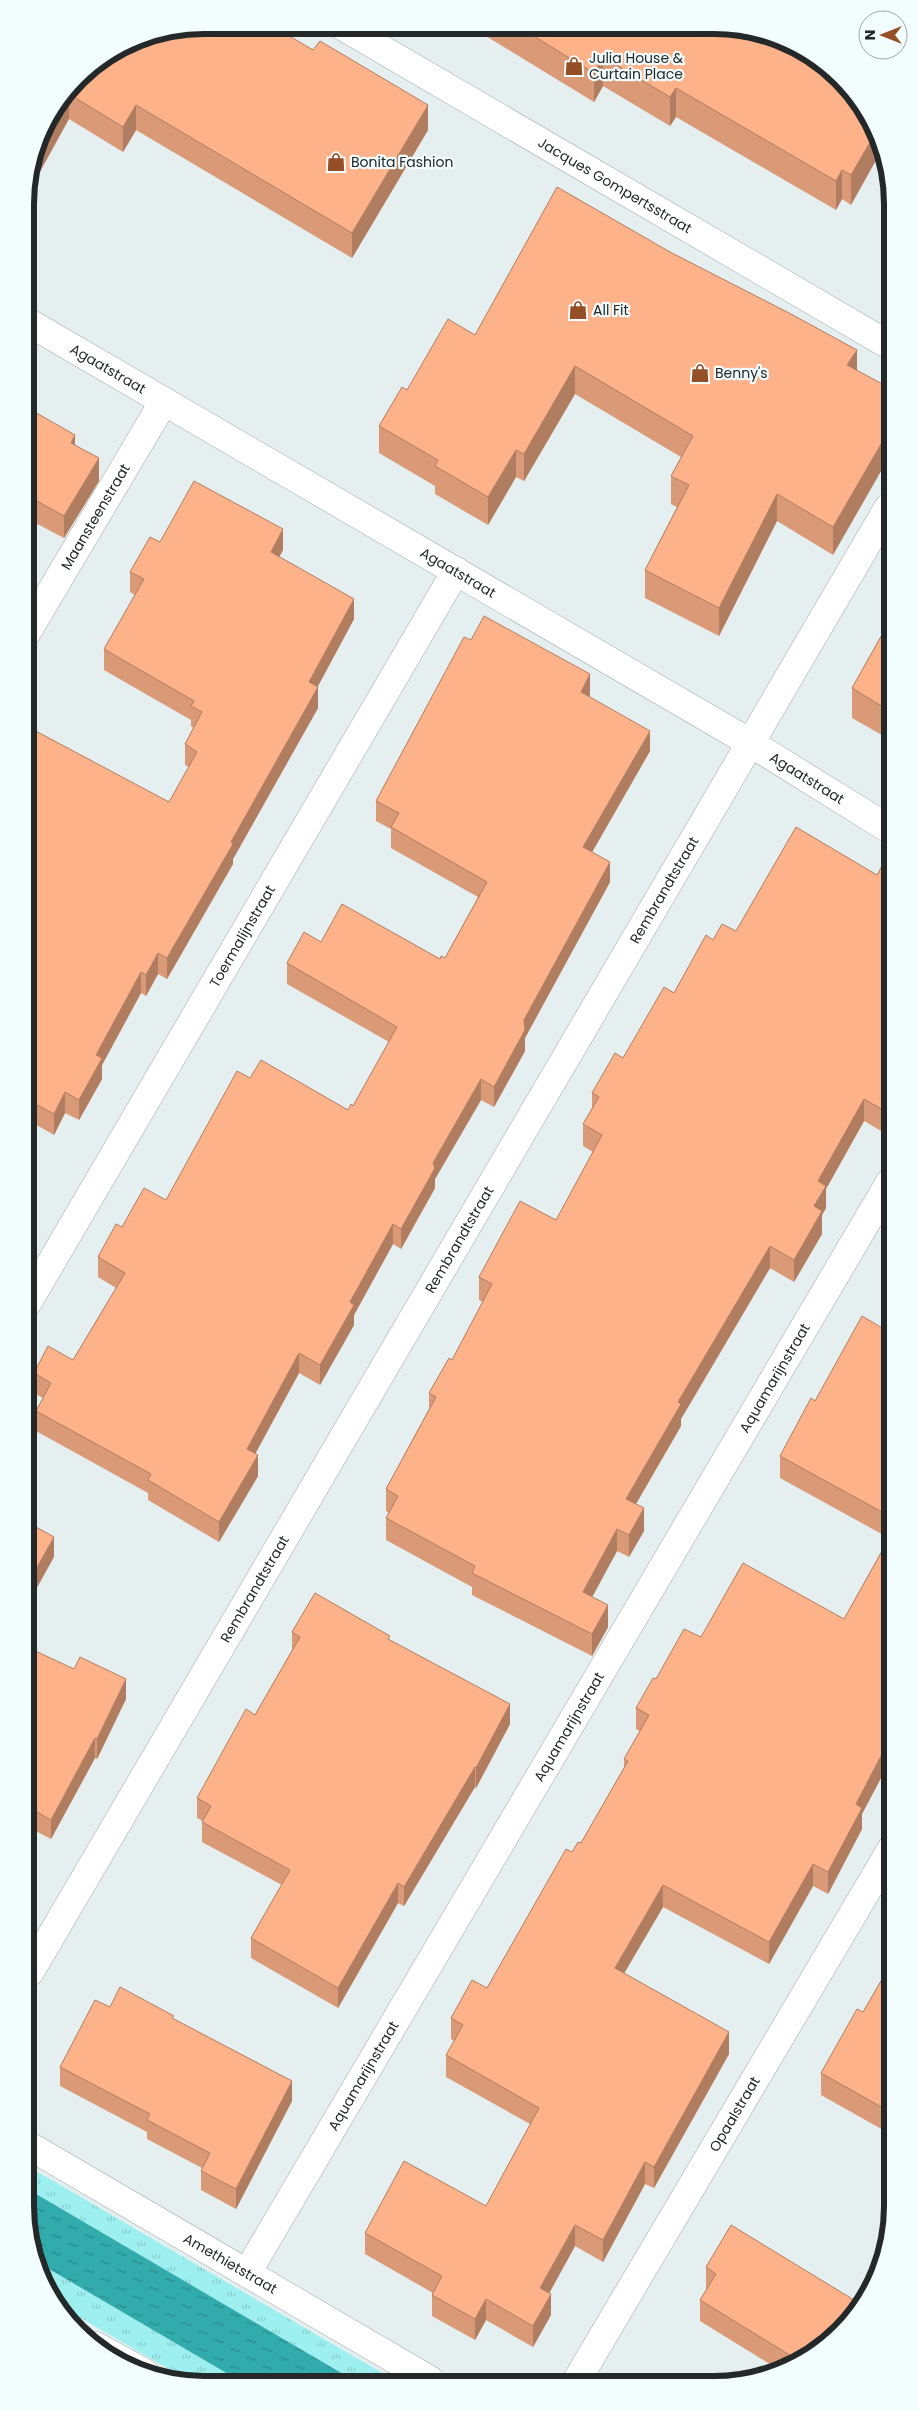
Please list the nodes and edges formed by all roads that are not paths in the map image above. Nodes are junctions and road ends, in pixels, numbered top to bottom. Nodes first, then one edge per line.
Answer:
1 (356, 34) edge
2 (34, 326) edge
3 (884, 342) edge
4 (164, 401) junction
5 (884, 515) edge
6 (456, 571) junction
7 (34, 620) edge
8 (749, 742) junction
9 (884, 826) edge
10 (884, 1192) edge
11 (34, 1292) edge
12 (884, 1862) edge
13 (34, 1965) edge
14 (34, 2149) edge
15 (247, 2273) junction
16 (423, 2376) edge
17 (579, 2376) edge

1 - 3 street, Jacques Gompertsstraat
2 - 4 street, Agaatstraat
4 - 6 street, Agaatstraat
4 - 7 street, Maansteenstraat
5 - 8 street, Rembrandtstraat
6 - 8 street, Agaatstraat
6 - 11 street, Toermalijnstraat
8 - 9 street, Agaatstraat
8 - 13 street, Rembrandtstraat
10 - 15 street, Aquamarijnstraat
12 - 17 street, Opaalstraat
14 - 15 street, Amethietstraat
15 - 16 street, Amethietstraat

